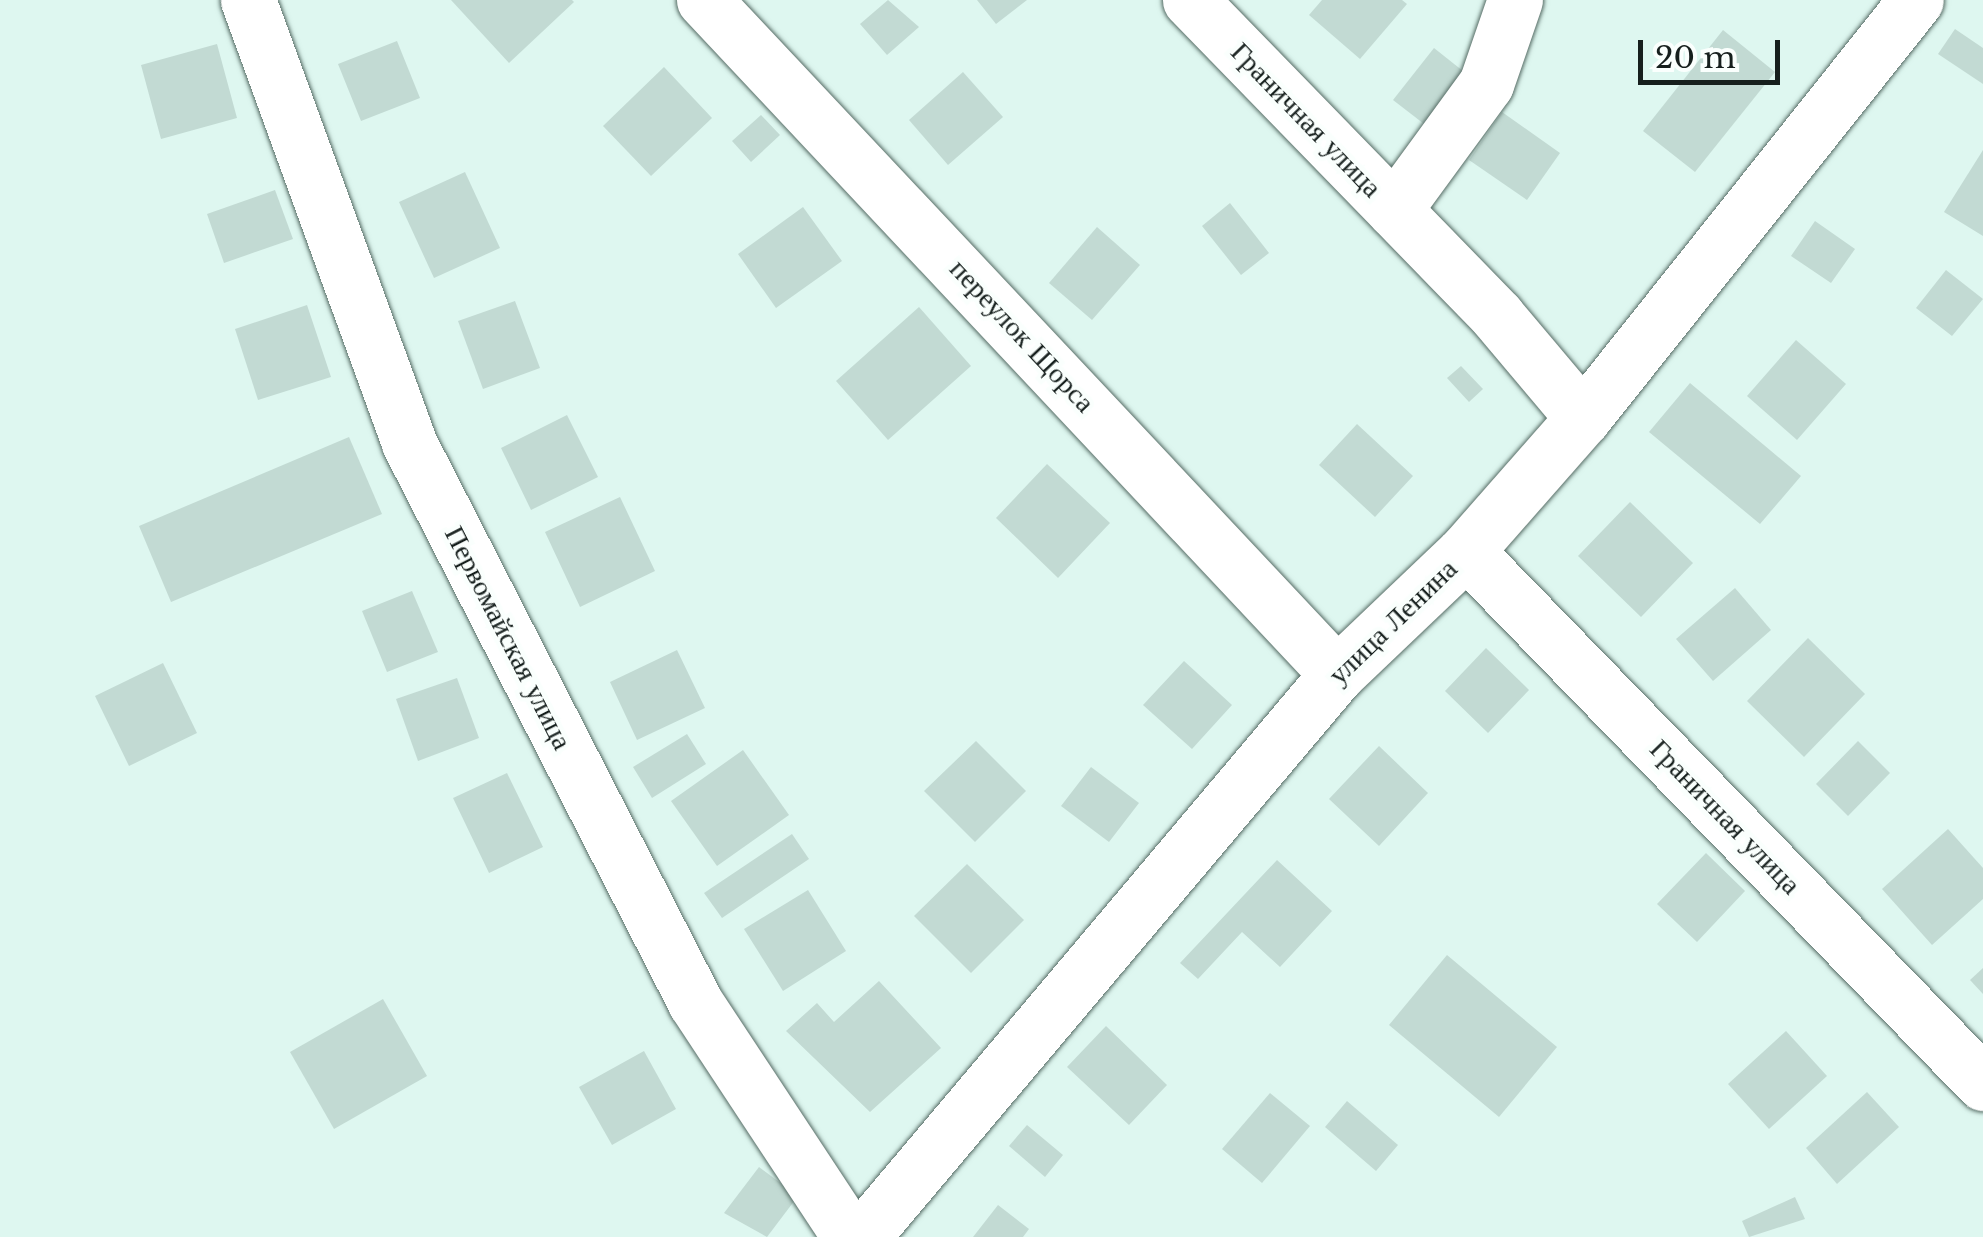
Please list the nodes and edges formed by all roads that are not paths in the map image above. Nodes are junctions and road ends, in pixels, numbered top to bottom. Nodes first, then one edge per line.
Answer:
1 (248, 0) edge
2 (704, 0) edge
3 (1190, 0) edge
4 (1515, 0) edge
5 (1916, 0) edge
6 (1394, 210) junction
7 (1582, 418) junction
8 (1466, 551) junction
9 (1337, 674) junction
10 (1983, 1083) edge
11 (850, 1237) edge
12 (862, 1237) edge

1 - 11 street, Первомайская улица
2 - 9 street, переулок Щорса
3 - 6 street, Граничная улица
4 - 6 street
5 - 7 street, улица Ленина
6 - 7 street, Граничная улица
7 - 8 street, улица Ленина
8 - 9 street, улица Ленина
8 - 10 street, Граничная улица
9 - 12 street, улица Ленина

